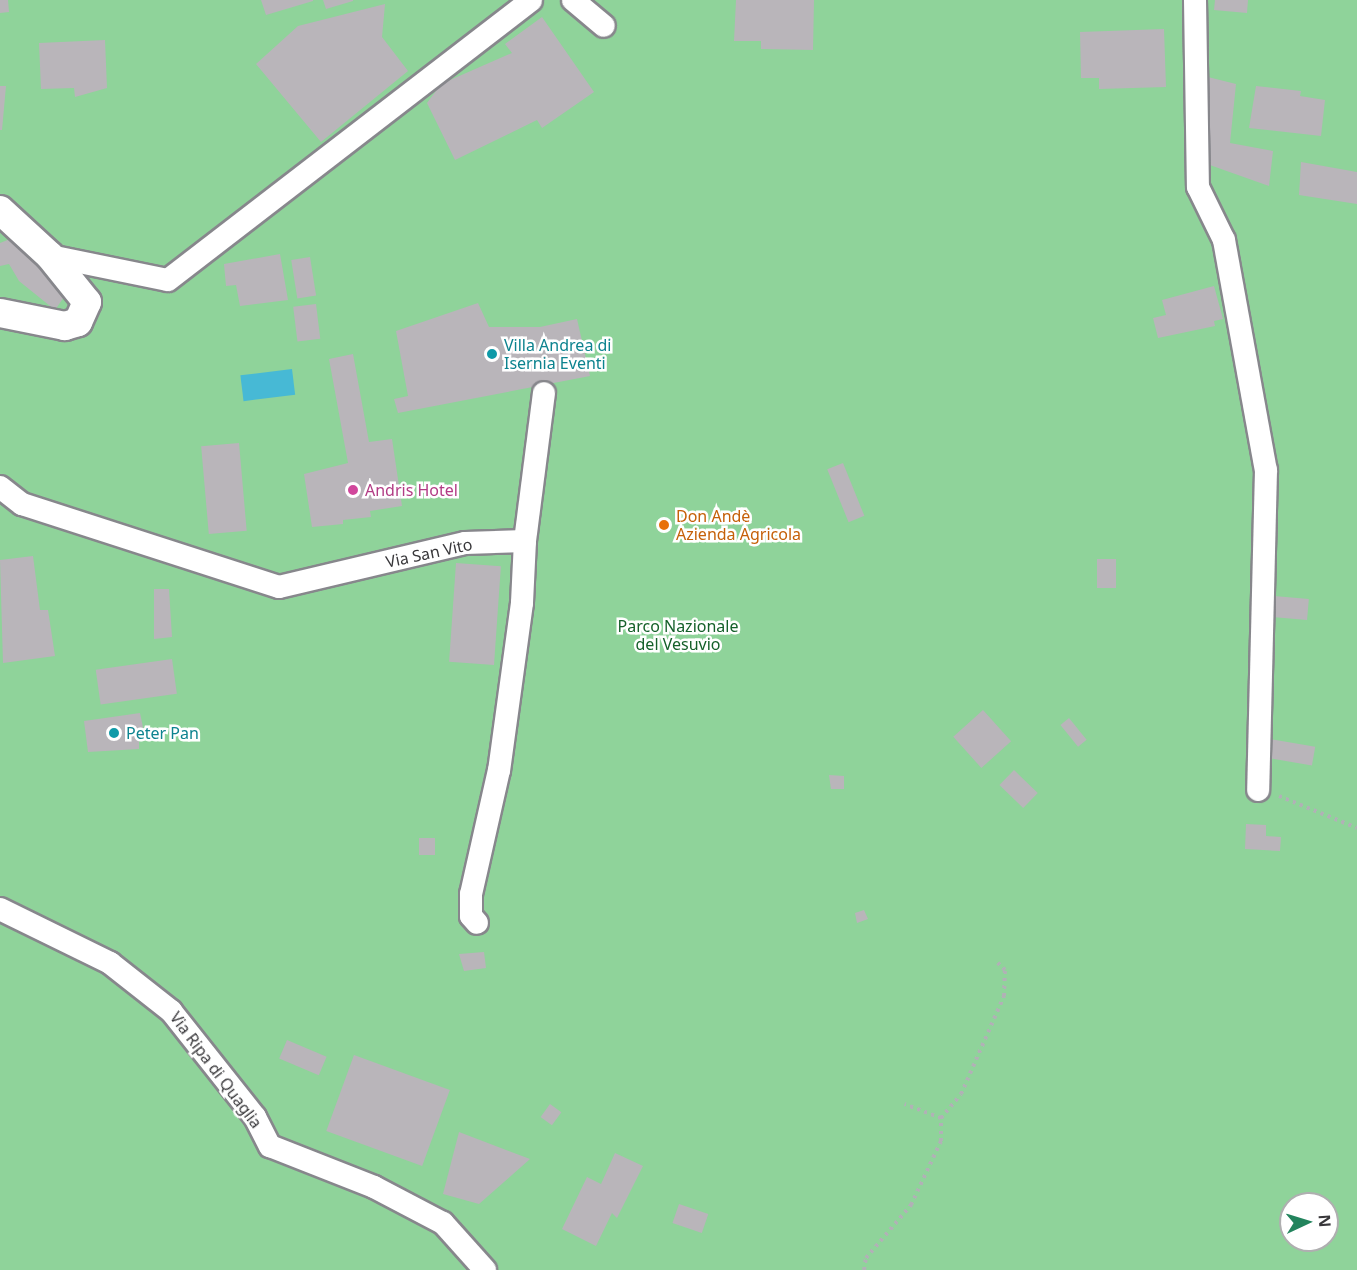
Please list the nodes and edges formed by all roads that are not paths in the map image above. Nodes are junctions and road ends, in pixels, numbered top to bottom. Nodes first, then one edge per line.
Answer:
1 (531, 0) edge
2 (573, 0) edge
3 (1195, 0) edge
4 (604, 26) dead end
5 (0, 210) edge
6 (50, 256) junction
7 (0, 313) edge
8 (544, 393) dead end
9 (0, 488) edge
10 (525, 541) junction
11 (1258, 789) road end
12 (0, 909) edge
13 (477, 923) dead end
14 (485, 1270) edge

1 - 6 street
2 - 4 street
3 - 11 street
5 - 6 street
6 - 7 street
8 - 10 street
9 - 10 street, Via San Vito
10 - 13 street
12 - 14 street, Via Ripa di Quaglia

